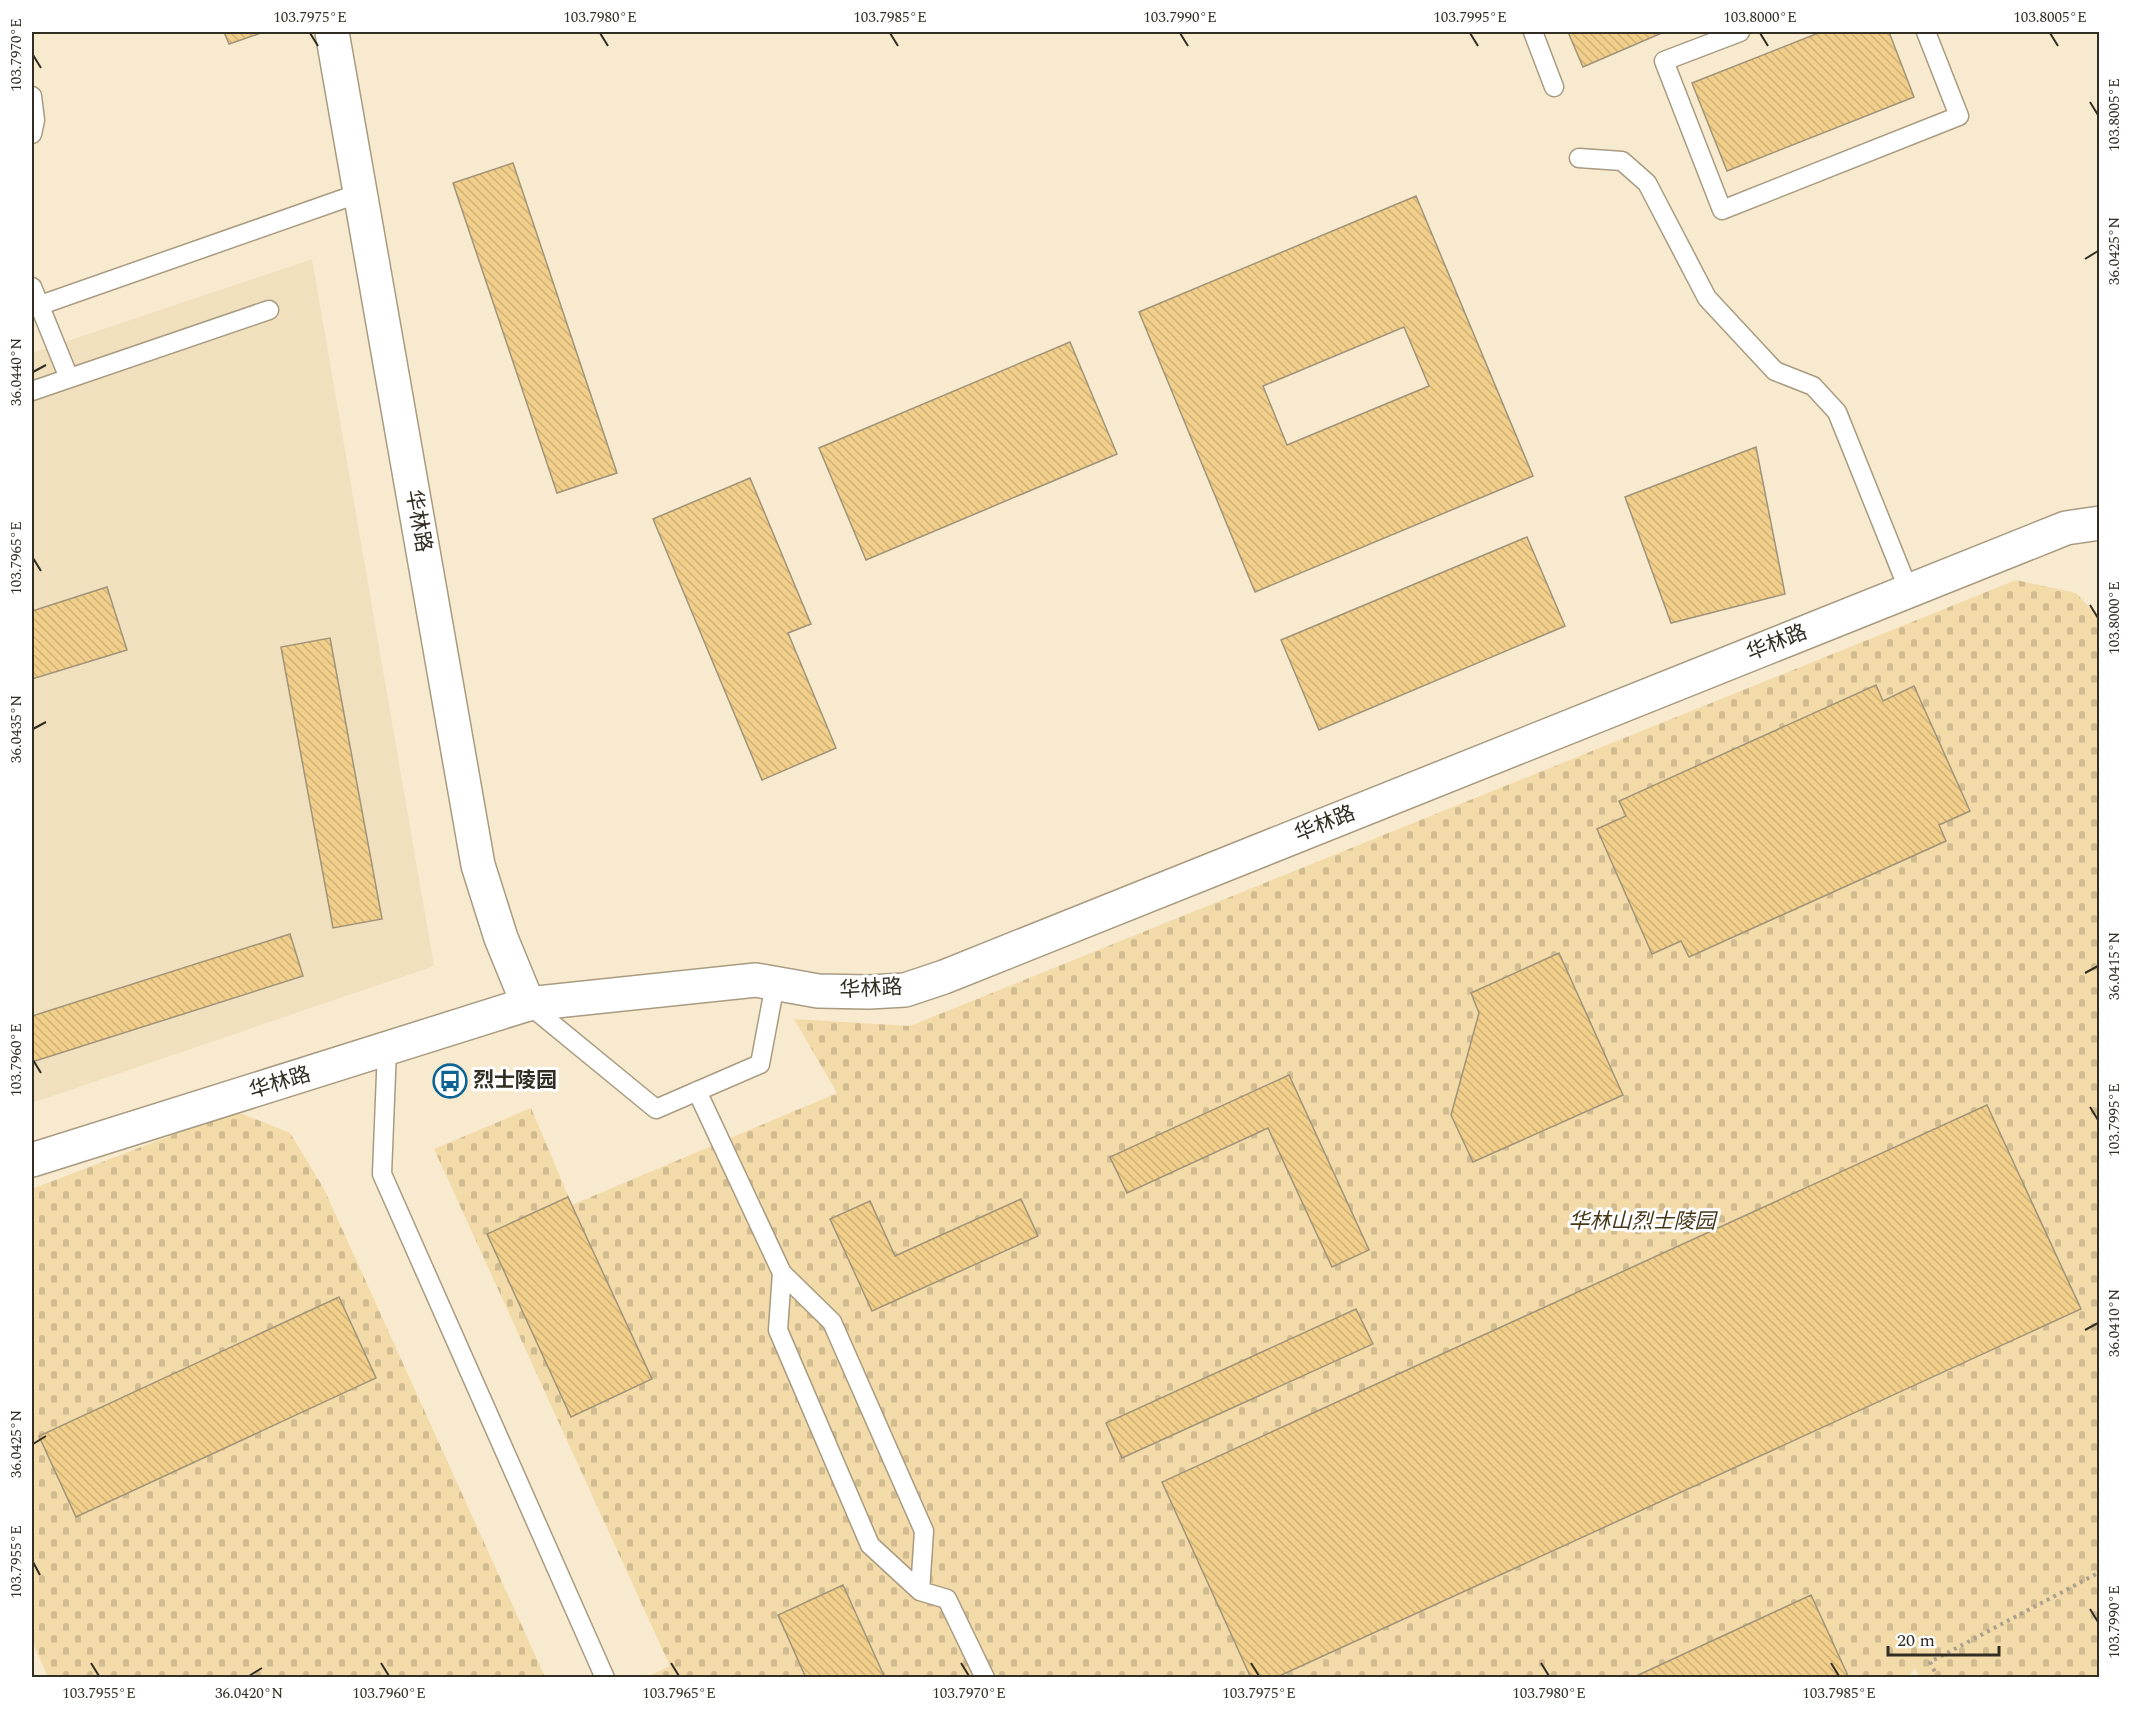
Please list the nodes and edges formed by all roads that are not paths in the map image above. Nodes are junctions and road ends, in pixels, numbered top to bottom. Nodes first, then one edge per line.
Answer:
1 (332, 32) edge
2 (1533, 32) edge
3 (1740, 32) edge
4 (1926, 32) edge
5 (1554, 87) dead end
6 (32, 96) edge
7 (32, 134) edge
8 (1579, 158) dead end
9 (360, 193) junction
10 (32, 287) edge
11 (35, 307) edge
12 (268, 310) dead end
13 (69, 378) junction
14 (32, 391) edge
15 (2100, 523) edge
16 (1909, 591) junction
17 (775, 984) junction
18 (528, 1004) junction
19 (387, 1049) junction
20 (698, 1091) junction
21 (32, 1160) edge
22 (782, 1273) junction
23 (920, 1592) junction
24 (605, 1677) edge
25 (985, 1677) edge

1 - 9 street, 华林路
2 - 5 lane
3 - 4 lane
6 - 7 lane
8 - 16 lane
9 - 11 lane
9 - 18 street, 华林路
10 - 11 lane
11 - 13 lane
12 - 13 lane
13 - 14 lane
15 - 16 street, 华林路
16 - 17 street, 华林路
17 - 18 street, 华林路
17 - 20 lane
18 - 19 street, 华林路
18 - 20 lane
19 - 21 street, 华林路
19 - 24 lane
20 - 22 lane
22 - 23 lane
22 - 23 lane
23 - 25 lane

